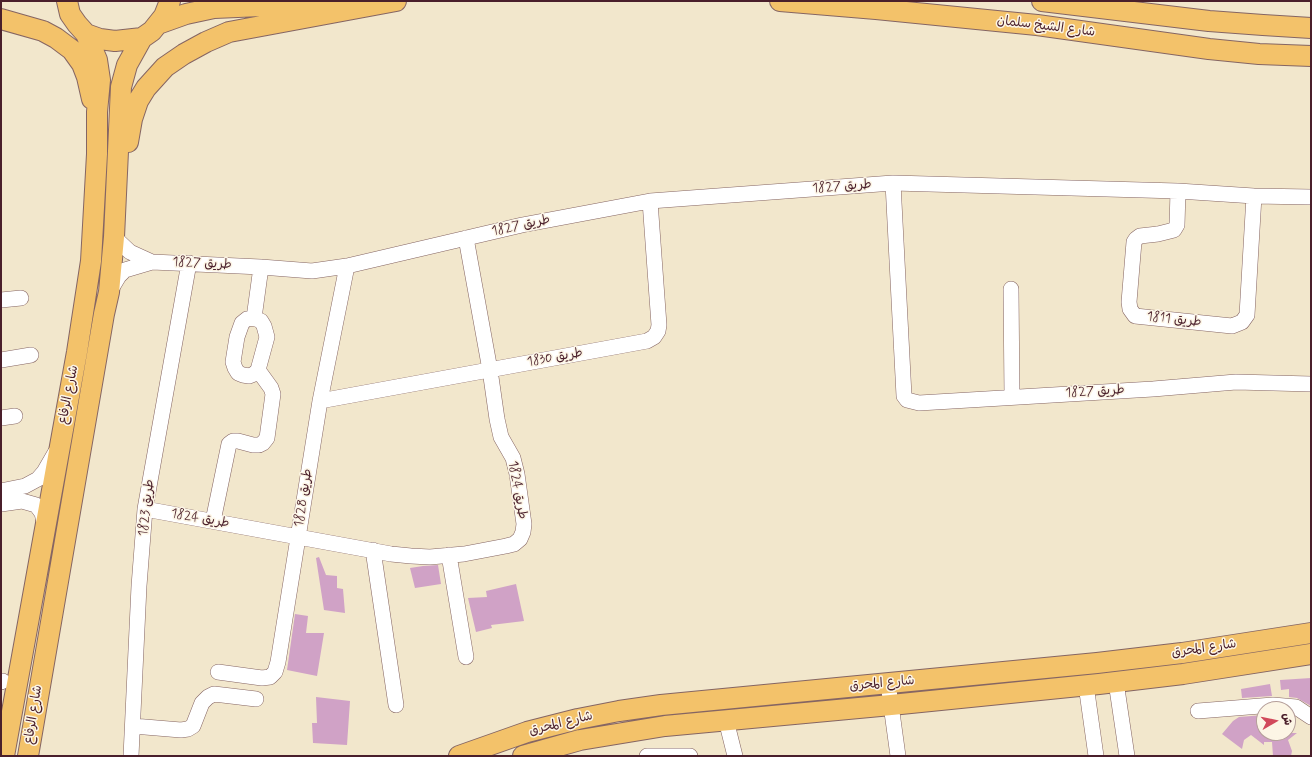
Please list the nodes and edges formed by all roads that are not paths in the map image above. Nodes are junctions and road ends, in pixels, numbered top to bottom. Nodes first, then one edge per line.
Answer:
1 (67, 1) edge
2 (170, 1) edge
3 (381, 1) edge
4 (396, 1) edge
5 (780, 1) edge
6 (1042, 1) edge
7 (1, 19) edge
8 (158, 24) junction
9 (1311, 28) edge
10 (81, 29) junction
11 (142, 38) junction
12 (1311, 56) edge
13 (96, 112) junction
14 (117, 178) junction
15 (893, 183) junction
16 (1178, 191) junction
17 (1254, 196) junction
18 (1311, 197) edge
19 (650, 201) junction
20 (114, 237) junction
21 (466, 238) junction
22 (152, 262) junction
23 (189, 264) junction
24 (348, 266) junction
25 (261, 267) junction
26 (1011, 289) dead end
27 (110, 292) junction
28 (21, 298) dead end
29 (1, 300) edge
30 (254, 318) junction
31 (31, 356) dead end
32 (1, 360) edge
33 (258, 370) junction
34 (490, 370) junction
35 (1311, 384) edge
36 (1012, 397) junction
37 (320, 401) junction
38 (59, 445) junction
39 (1, 491) edge
40 (1, 504) edge
41 (145, 508) junction
42 (214, 521) junction
43 (45, 526) junction
44 (298, 537) junction
45 (372, 550) junction
46 (449, 556) junction
47 (1311, 633) edge
48 (1311, 654) edge
49 (466, 657) dead end
50 (1097, 663) junction
51 (218, 672) dead end
52 (7, 681) edge
53 (888, 683) junction
54 (1100, 684) junction
55 (256, 698) dead end
56 (396, 705) dead end
57 (891, 705) junction
58 (1198, 711) dead end
59 (1311, 717) edge
60 (726, 720) junction
61 (132, 726) junction
62 (4, 756) edge
63 (15, 756) edge
64 (28, 756) edge
65 (131, 756) edge
66 (459, 756) edge
67 (523, 756) edge
68 (647, 756) edge
69 (690, 756) edge
70 (736, 756) edge
71 (898, 756) edge
72 (1096, 756) edge
73 (1127, 756) edge

1 - 10 main road, شارع الرفاع
2 - 8 main road
3 - 8 main road
4 - 14 main road
5 - 12 main road, شارع الشيخ سلمان
6 - 9 main road, شارع الشيخ سلمان
7 - 10 main road
7 - 13 main road
8 - 11 main road
10 - 11 main road
10 - 13 main road, شارع الرفاع
11 - 14 main road, شارع الرفاع
13 - 38 main road, شارع الرفاع
14 - 20 main road, شارع الرفاع
15 - 16 street, طريق 1827
15 - 19 street, طريق 1827
15 - 36 street, طريق 1827
16 - 17 street, طريق 1827
16 - 17 street, طريق 1811
17 - 18 street, طريق 1827
19 - 21 street, طريق 1827
19 - 34 street, طريق 1830
20 - 22 street, طريق 1827
20 - 27 main road, شارع الرفاع
21 - 24 street, طريق 1827
21 - 34 street, طريق 1824
22 - 23 street, طريق 1827
22 - 27 street, طريق 1827
23 - 25 street, طريق 1827
23 - 41 street, طريق 1823
24 - 25 street, طريق 1827
24 - 37 street, طريق 1828
25 - 30 street
26 - 36 street
27 - 64 main road, شارع الرفاع
28 - 29 street
30 - 33 street
30 - 33 street
31 - 32 street
33 - 42 street
34 - 37 street, طريق 1830
34 - 46 street, طريق 1824
35 - 36 street, طريق 1827
37 - 44 street, طريق 1828
38 - 39 street
38 - 43 main road, شارع الرفاع
40 - 43 street
41 - 42 street, طريق 1824
41 - 61 street, طريق 1823
42 - 44 street, طريق 1824
43 - 52 main road, شارع الرفاع
44 - 45 street, طريق 1824
44 - 51 street, طريق 1828
45 - 46 street, طريق 1824
45 - 56 street
46 - 49 street
47 - 50 main road, شارع المحرق
48 - 54 main road, شارع المحرق
50 - 53 main road, شارع المحرق
50 - 54 main road
52 - 62 main road, شارع الرفاع
52 - 63 main road
53 - 57 street
53 - 66 main road, شارع المحرق
54 - 57 main road, شارع المحرق
54 - 72 street
54 - 73 street
55 - 61 street
57 - 60 main road, شارع المحرق
57 - 71 street
58 - 59 street
60 - 67 main road, شارع المحرق
60 - 70 street
61 - 65 street, طريق 1823
68 - 69 street

